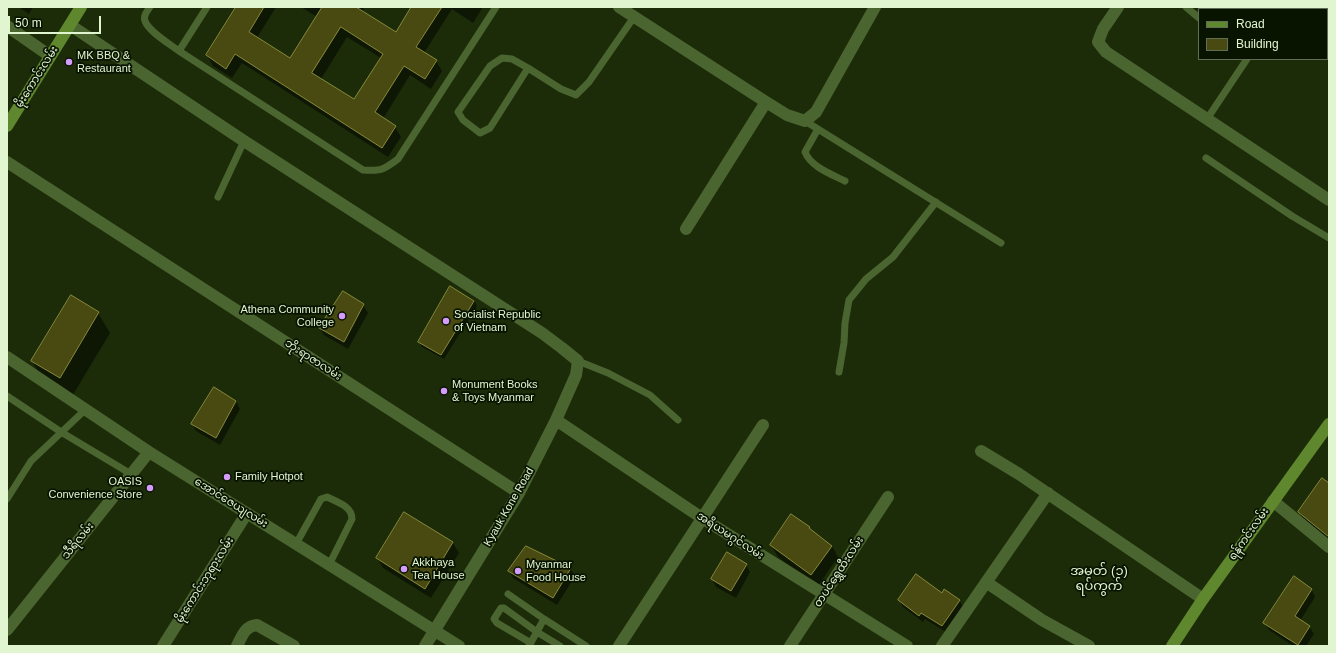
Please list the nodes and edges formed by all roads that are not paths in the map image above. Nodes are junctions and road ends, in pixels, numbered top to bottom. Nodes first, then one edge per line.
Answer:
1 (81, 7) edge
2 (150, 7) edge
3 (207, 7) edge
4 (496, 7) edge
5 (619, 7) edge
6 (875, 7) edge
7 (1118, 7) edge
8 (1186, 7) edge
9 (634, 17) junction
10 (1198, 17) edge
11 (70, 24) junction
12 (7, 26) edge
13 (179, 51) junction
14 (50, 56) junction
15 (1246, 60) edge
16 (528, 68) junction
17 (766, 102) junction
18 (1207, 119) junction
19 (805, 121) junction
20 (7, 126) edge
21 (818, 129) junction
22 (244, 141) junction
23 (1206, 158) dead end
24 (7, 162) edge
25 (845, 181) dead end
26 (218, 197) dead end
27 (1329, 200) edge
28 (936, 202) junction
29 (686, 229) dead end
30 (1329, 238) edge
31 (1001, 243) dead end
32 (7, 357) edge
33 (578, 361) junction
34 (839, 372) dead end
35 (7, 396) edge
36 (86, 409) junction
37 (556, 420) junction
38 (678, 420) dead end
39 (1329, 424) edge
40 (763, 425) dead end
41 (61, 432) junction
42 (981, 451) dead end
43 (149, 452) junction
44 (131, 474) junction
45 (519, 493) junction
46 (1048, 493) junction
47 (888, 497) dead end
48 (7, 499) edge
49 (1273, 501) junction
50 (247, 513) junction
51 (702, 518) junction
52 (296, 544) junction
53 (1329, 547) edge
54 (329, 565) junction
55 (986, 582) junction
56 (508, 594) dead end
57 (823, 595) junction
58 (1203, 599) junction
59 (544, 619) junction
60 (7, 630) edge
61 (435, 631) junction
62 (537, 632) junction
63 (530, 645) edge
64 (163, 646) edge
65 (237, 646) edge
66 (294, 646) edge
67 (425, 646) edge
68 (459, 646) edge
69 (560, 646) edge
70 (586, 646) edge
71 (619, 646) edge
72 (790, 646) edge
73 (907, 646) edge
74 (942, 646) edge
75 (1089, 646) edge
76 (1172, 646) edge

1 - 11 main road, မိုးကောင်းလမ်း
2 - 13 lane
3 - 13 lane
4 - 13 lane
5 - 9 street
6 - 19 street
7 - 18 street
8 - 10 lane
9 - 16 lane
9 - 17 street
11 - 14 main road, မိုးကောင်းလမ်း
11 - 22 street
12 - 14 street
14 - 20 main road, မိုးကောင်းလမ်း
15 - 18 lane
16 - 16 lane
17 - 19 street
17 - 29 street
18 - 27 street
19 - 21 lane
21 - 25 lane
21 - 28 lane
22 - 26 lane
22 - 33 street
23 - 30 lane
24 - 45 street, ဘိုးရာဇာလမ်း
28 - 31 lane
28 - 34 lane
32 - 36 street, အောင်ဇေယျလမ်း
33 - 37 street, Kyauk Kone Road
33 - 38 lane
35 - 41 lane
36 - 41 lane
36 - 43 street, အောင်ဇေယျလမ်း
37 - 45 street, Kyauk Kone Road
37 - 51 street, အရိယမဂ္ဂင်လမ်း
39 - 49 main road, ရန်ကင်းလမ်း
40 - 51 street
41 - 44 lane
41 - 48 lane
42 - 46 street
43 - 44 street, သီရိလမ်း
43 - 50 street, အောင်ဇေယျလမ်း
44 - 60 street, သီရိလမ်း
45 - 61 street, Kyauk Kone Road
46 - 55 street
46 - 58 street
47 - 57 street, တပင်ရွှေထီးလမ်း
49 - 53 street
49 - 58 main road, ရန်ကင်းလမ်း
50 - 52 street, အောင်ဇေယျလမ်း
50 - 64 street, မိုးကောင်းဘုရားလမ်း
51 - 57 street, အရိယမဂ္ဂင်လမ်း
51 - 71 street
52 - 54 street, အောင်ဇေယျလမ်း
52 - 54 lane
54 - 61 street, အောင်ဇေယျလမ်း
55 - 74 street
55 - 75 street
56 - 59 lane
57 - 72 street, တပင်ရွှေထီးလမ်း
57 - 73 street, အရိယမဂ္ဂင်လမ်း
58 - 76 main road, ရန်ကင်းလမ်း
59 - 62 lane
59 - 70 lane
61 - 67 street, Kyauk Kone Road
61 - 68 street, အောင်ဇေယျလမ်း
62 - 63 lane
62 - 63 lane
62 - 69 lane
65 - 66 street

